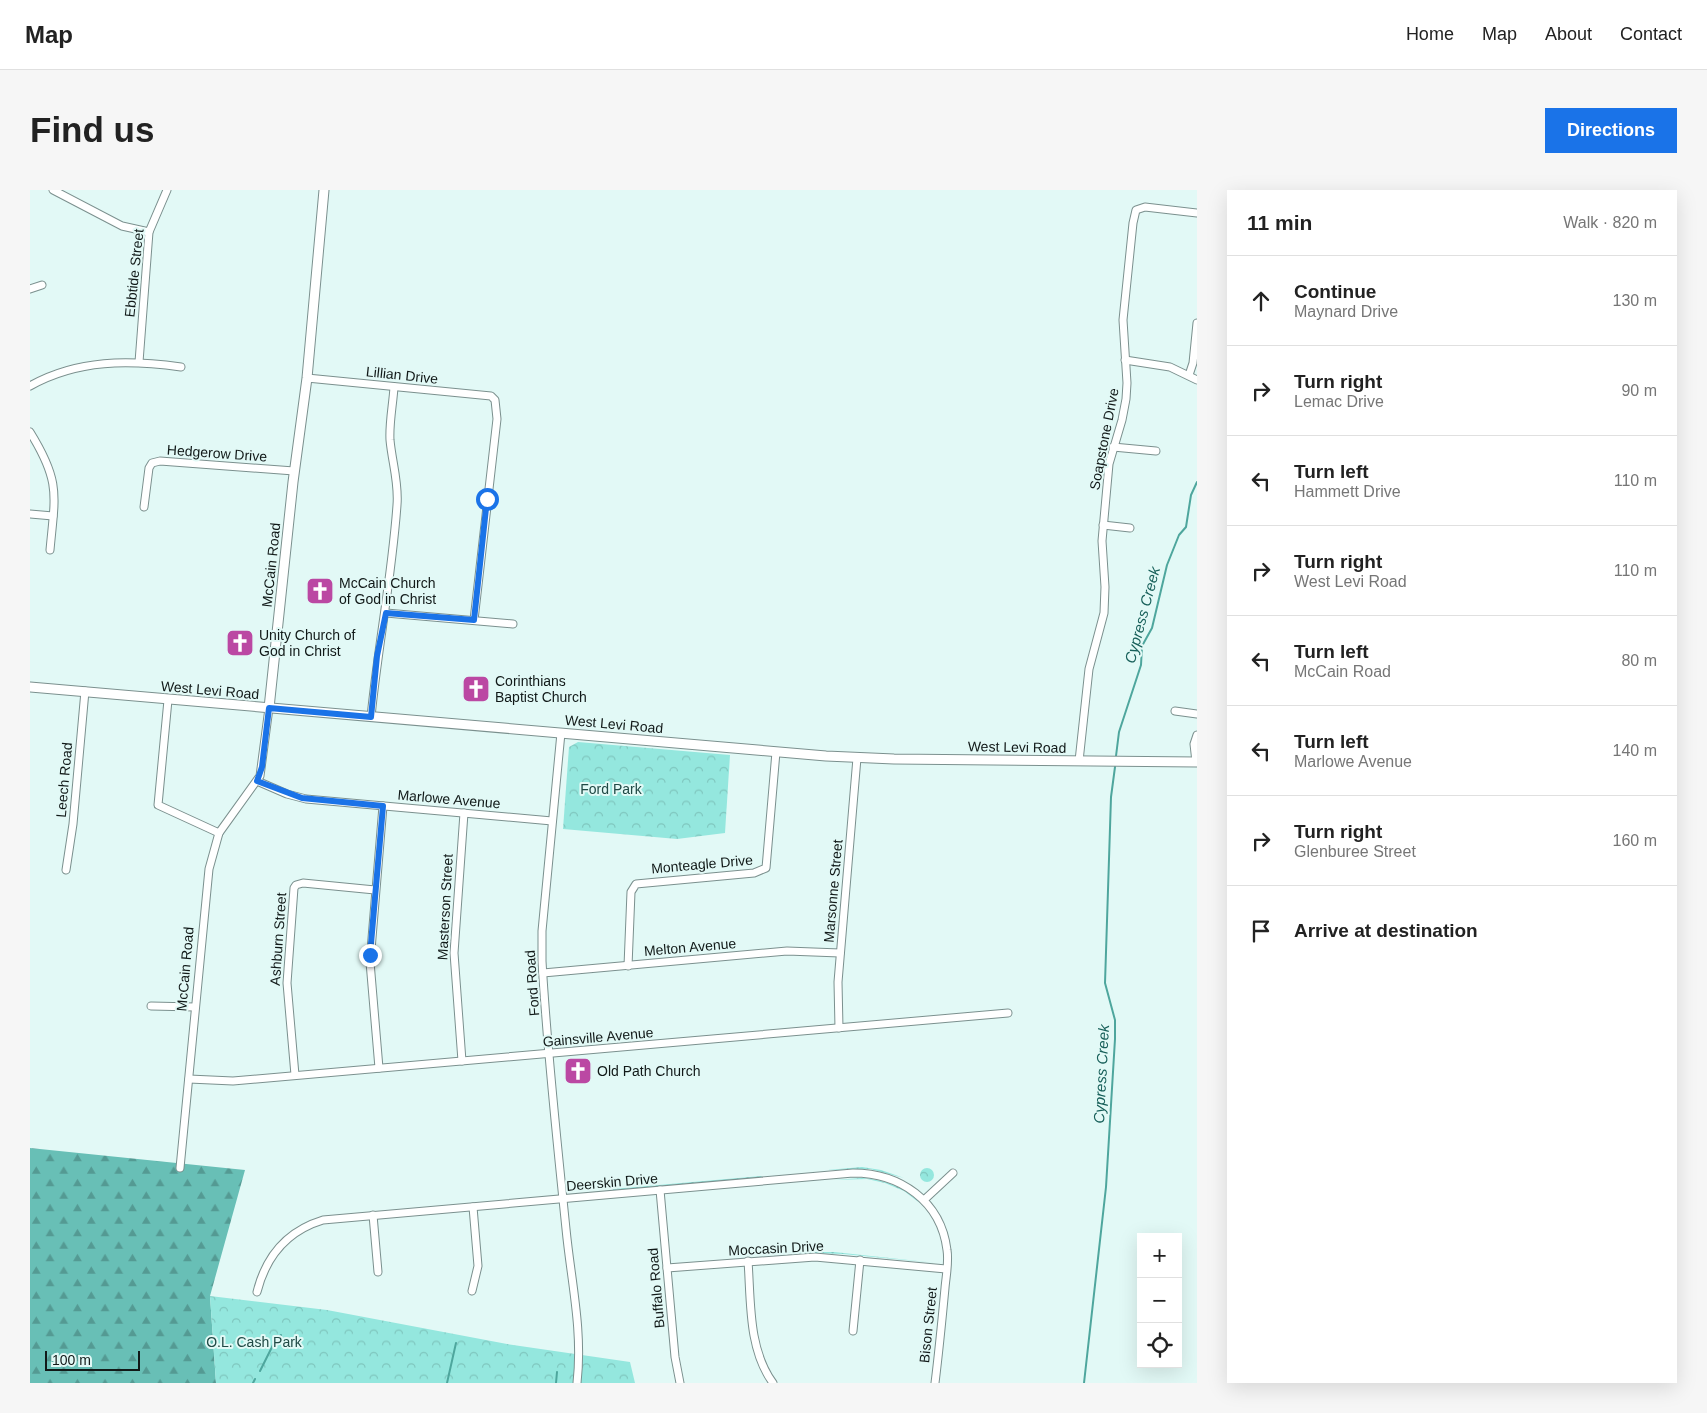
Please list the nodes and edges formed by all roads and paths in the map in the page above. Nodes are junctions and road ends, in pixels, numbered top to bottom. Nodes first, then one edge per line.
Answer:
1 (53, 190) edge
2 (167, 190) edge
3 (324, 190) edge
4 (1197, 213) edge
5 (149, 232) junction
6 (42, 285) dead end
7 (30, 289) edge
8 (1197, 323) edge
9 (1125, 360) junction
10 (139, 362) junction
11 (181, 367) dead end
12 (1189, 376) junction
13 (307, 378) junction
14 (1197, 380) edge
15 (30, 386) edge
16 (394, 387) junction
17 (30, 432) edge
18 (1113, 447) junction
19 (1156, 451) dead end
20 (294, 471) junction
21 (144, 507) dead end
22 (30, 514) edge
23 (53, 516) junction
24 (1103, 525) junction
25 (1130, 528) dead end
26 (50, 550) dead end
27 (386, 613) junction
28 (474, 620) junction
29 (513, 624) dead end
30 (30, 687) edge
31 (85, 691) junction
32 (168, 700) junction
33 (269, 708) junction
34 (1174, 712) dead end
35 (1197, 714) edge
36 (371, 717) junction
37 (561, 733) junction
38 (1197, 735) edge
39 (776, 752) junction
40 (857, 758) junction
41 (1079, 761) junction
42 (1197, 762) edge
43 (257, 781) junction
44 (383, 806) junction
45 (464, 813) junction
46 (552, 821) junction
47 (220, 833) junction
48 (66, 870) dead end
49 (375, 890) junction
50 (840, 953) junction
51 (628, 966) junction
52 (543, 973) junction
53 (150, 1006) dead end
54 (195, 1007) junction
55 (1008, 1013) dead end
56 (839, 1028) junction
57 (550, 1054) junction
58 (462, 1061) junction
59 (379, 1068) junction
60 (295, 1075) junction
61 (189, 1079) junction
62 (180, 1168) dead end
63 (953, 1174) dead end
64 (660, 1190) junction
65 (563, 1199) junction
66 (924, 1200) junction
67 (472, 1207) junction
68 (373, 1215) junction
69 (860, 1260) junction
70 (748, 1261) junction
71 (667, 1268) junction
72 (946, 1270) junction
73 (378, 1272) dead end
74 (257, 1292) dead end
75 (472, 1292) dead end
76 (853, 1331) dead end
77 (577, 1382) edge
78 (680, 1383) edge
79 (773, 1383) edge
80 (935, 1383) edge

1 - 5 street
2 - 5 street, Ebbtide Street
3 - 13 street, McCain Road
4 - 9 street, Soapstone Drive
5 - 10 street, Ebbtide Street
6 - 7 street
8 - 12 street
9 - 12 street
9 - 18 street, Soapstone Drive
10 - 11 street
10 - 15 street
12 - 14 street
13 - 16 street, Lillian Drive
13 - 20 street, McCain Road
16 - 27 street
16 - 28 street, Lillian Drive
17 - 23 street
18 - 19 street
18 - 24 street, Soapstone Drive
20 - 21 street, Hedgerow Drive
20 - 33 street, McCain Road
22 - 23 street
23 - 26 street
24 - 25 street
24 - 41 street, Soapstone Drive
27 - 28 street
27 - 36 street
28 - 29 street
30 - 31 street, West Levi Road
31 - 32 street, West Levi Road
31 - 48 street, Leech Road
32 - 33 street, West Levi Road
32 - 47 street
33 - 36 street, West Levi Road
33 - 43 street, McCain Road
34 - 35 street
36 - 37 street, West Levi Road
37 - 39 street, West Levi Road
37 - 46 street, Ford Road
38 - 42 street
39 - 40 street, West Levi Road
39 - 51 street, Monteagle Drive
40 - 41 street, West Levi Road
40 - 50 street, Marsonne Street
41 - 42 street, West Levi Road
43 - 44 street, Marlowe Avenue
43 - 47 street, McCain Road
44 - 45 street, Marlowe Avenue
44 - 49 street
45 - 46 street, Marlowe Avenue
45 - 58 street, Masterson Street
46 - 52 street, Ford Road
47 - 54 street, McCain Road
49 - 59 street
49 - 60 street, Ashburn Street
50 - 51 street, Melton Avenue
50 - 56 street, Marsonne Street
51 - 52 street, Melton Avenue
52 - 57 street, Ford Road
53 - 54 street
54 - 61 street, McCain Road
55 - 56 street, Gainsville Avenue
56 - 57 street, Gainsville Avenue
57 - 58 street, Gainsville Avenue
57 - 65 street, Ford Road
58 - 59 street, Gainsville Avenue
59 - 60 street, Gainsville Avenue
60 - 61 street, Gainsville Avenue
61 - 62 street, McCain Road
63 - 66 street
64 - 65 street, Deerskin Drive
64 - 66 street, Deerskin Drive
64 - 71 street, Buffalo Road
65 - 67 street, Deerskin Drive
65 - 77 street, Ford Road
66 - 72 street, Deerskin Drive
67 - 68 street, Deerskin Drive
67 - 75 street
68 - 73 street
68 - 74 street, Deerskin Drive
69 - 70 street, Moccasin Drive
69 - 72 street, Moccasin Drive
69 - 76 street
70 - 71 street, Moccasin Drive
70 - 79 street
71 - 78 street, Buffalo Road
72 - 80 street, Bison Street

